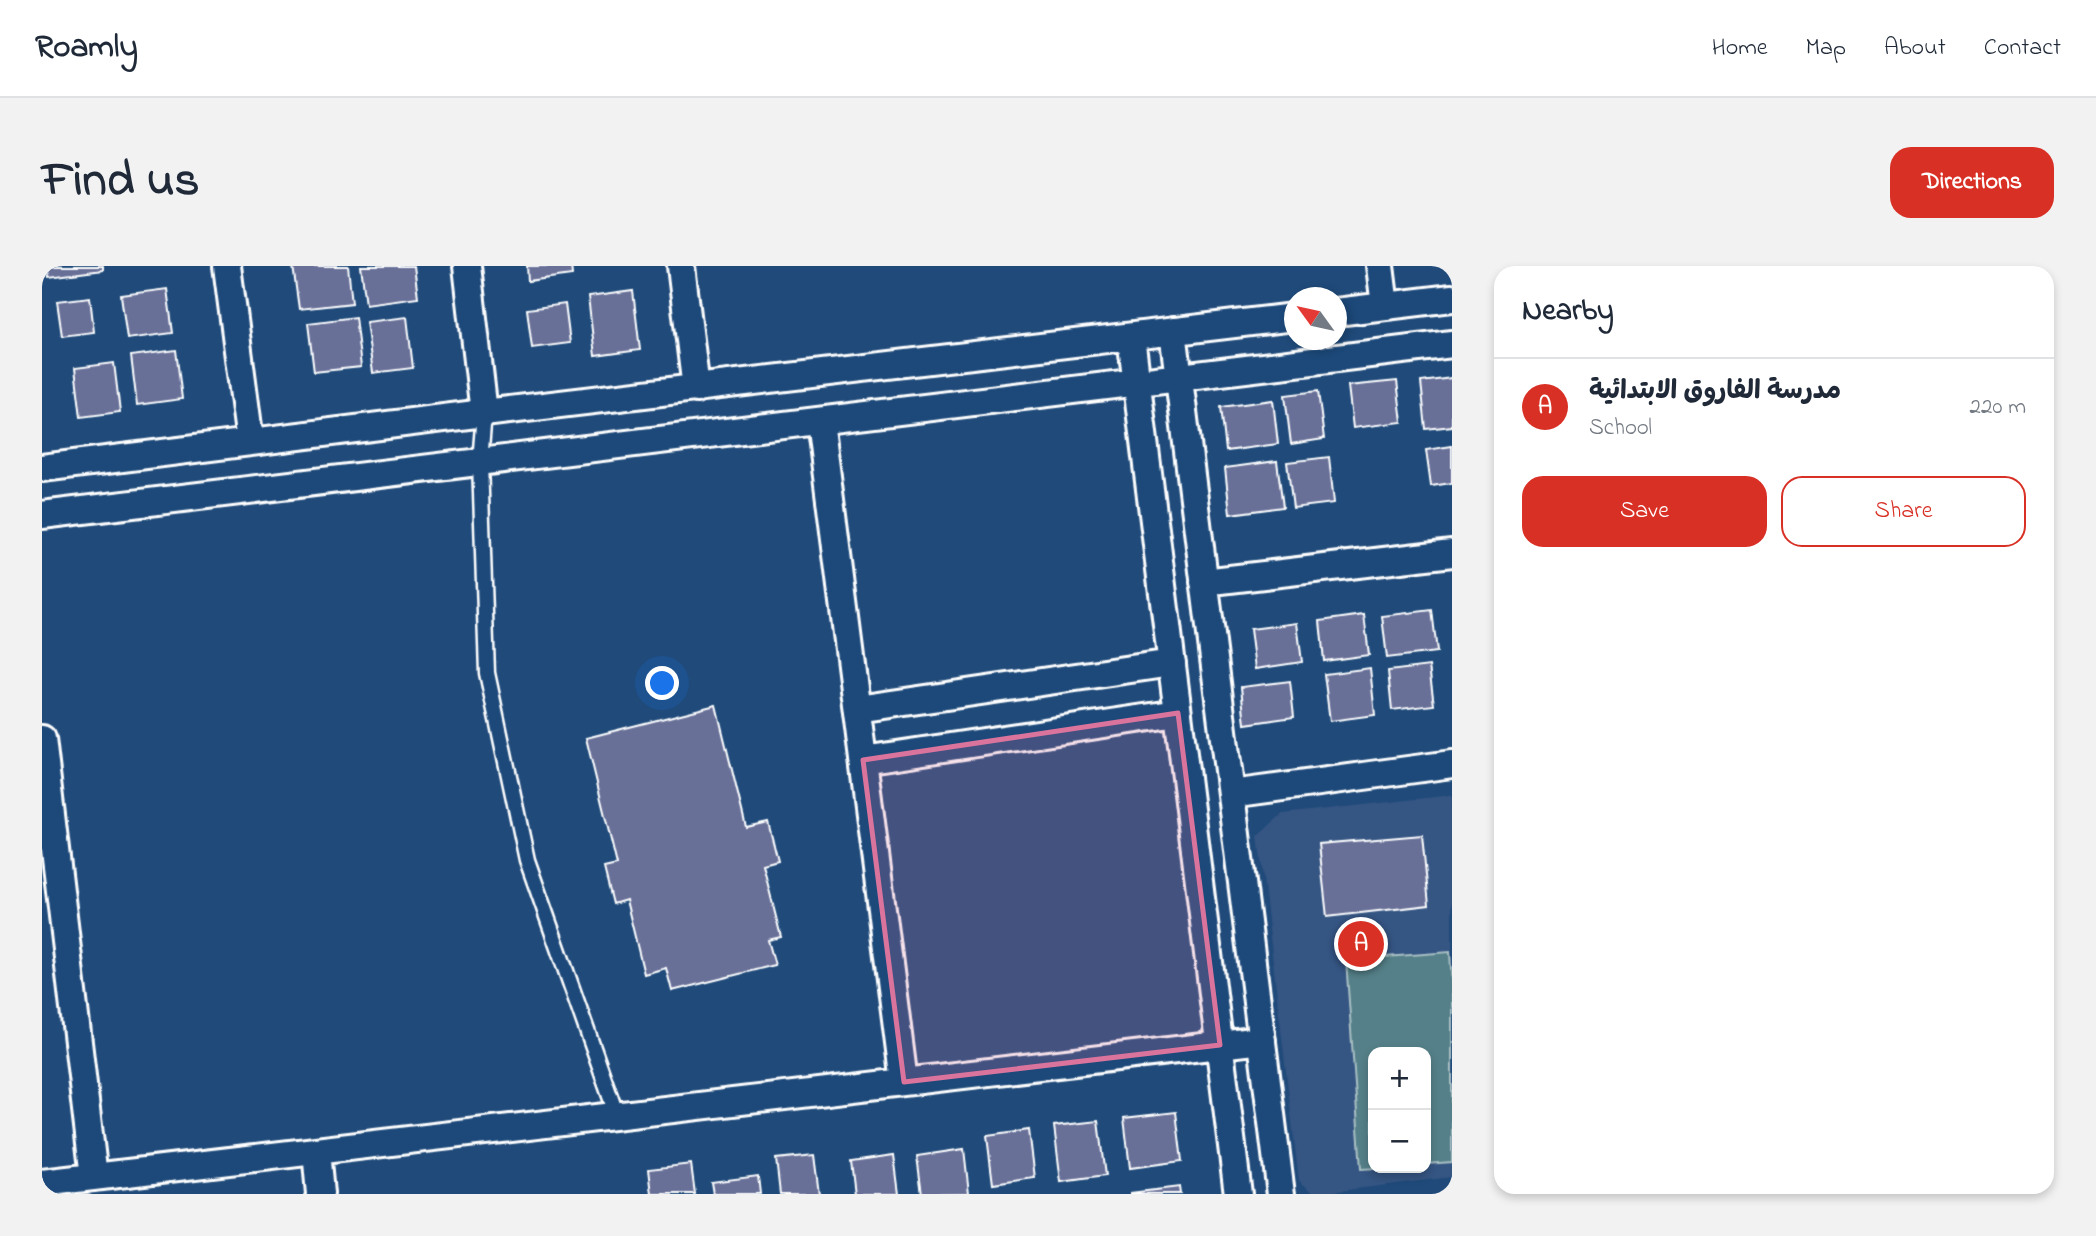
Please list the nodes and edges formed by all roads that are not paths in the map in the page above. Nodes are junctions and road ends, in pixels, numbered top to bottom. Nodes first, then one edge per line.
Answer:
1 (227, 266) edge
2 (467, 266) edge
3 (681, 266) edge
4 (1380, 266) edge
5 (1452, 298) edge
6 (1385, 306) junction
7 (1347, 311) edge
8 (1284, 318) edge
9 (1173, 331) junction
10 (1131, 337) junction
11 (1452, 344) edge
12 (1179, 377) junction
13 (1137, 382) junction
14 (696, 389) junction
15 (484, 413) junction
16 (820, 421) junction
17 (250, 443) junction
18 (480, 462) junction
19 (42, 468) edge
20 (42, 515) edge
21 (1452, 553) edge
22 (1205, 582) junction
23 (1172, 663) junction
24 (856, 709) junction
25 (1178, 713) junction
26 (42, 739) edge
27 (863, 760) junction
28 (1452, 764) edge
29 (1231, 794) junction
30 (53, 929) edge
31 (1262, 1040) junction
32 (1220, 1045) junction
33 (904, 1082) junction
34 (617, 1116) junction
35 (316, 1151) junction
36 (94, 1177) junction
37 (42, 1183) edge
38 (320, 1194) edge
39 (1238, 1194) edge
40 (1281, 1194) edge

1 - 17 street
2 - 15 street
3 - 14 street
4 - 6 street
5 - 6 street
6 - 7 street
8 - 9 street
9 - 10 street
9 - 12 street
10 - 13 street
10 - 14 street
11 - 12 street
12 - 13 street
12 - 22 street
13 - 16 street
13 - 23 street
14 - 15 street
15 - 17 street
15 - 18 lane
16 - 18 street
16 - 24 street
17 - 19 street
18 - 20 street
18 - 34 lane
21 - 22 street
22 - 29 street
23 - 24 street
23 - 25 street
24 - 27 street
25 - 27 street
25 - 32 street
26 - 30 street
27 - 33 street
28 - 29 street
29 - 31 street
30 - 36 street
31 - 32 street
31 - 40 street
32 - 33 street
32 - 39 street
33 - 34 street
34 - 35 street
35 - 36 street
35 - 38 street
36 - 37 street

